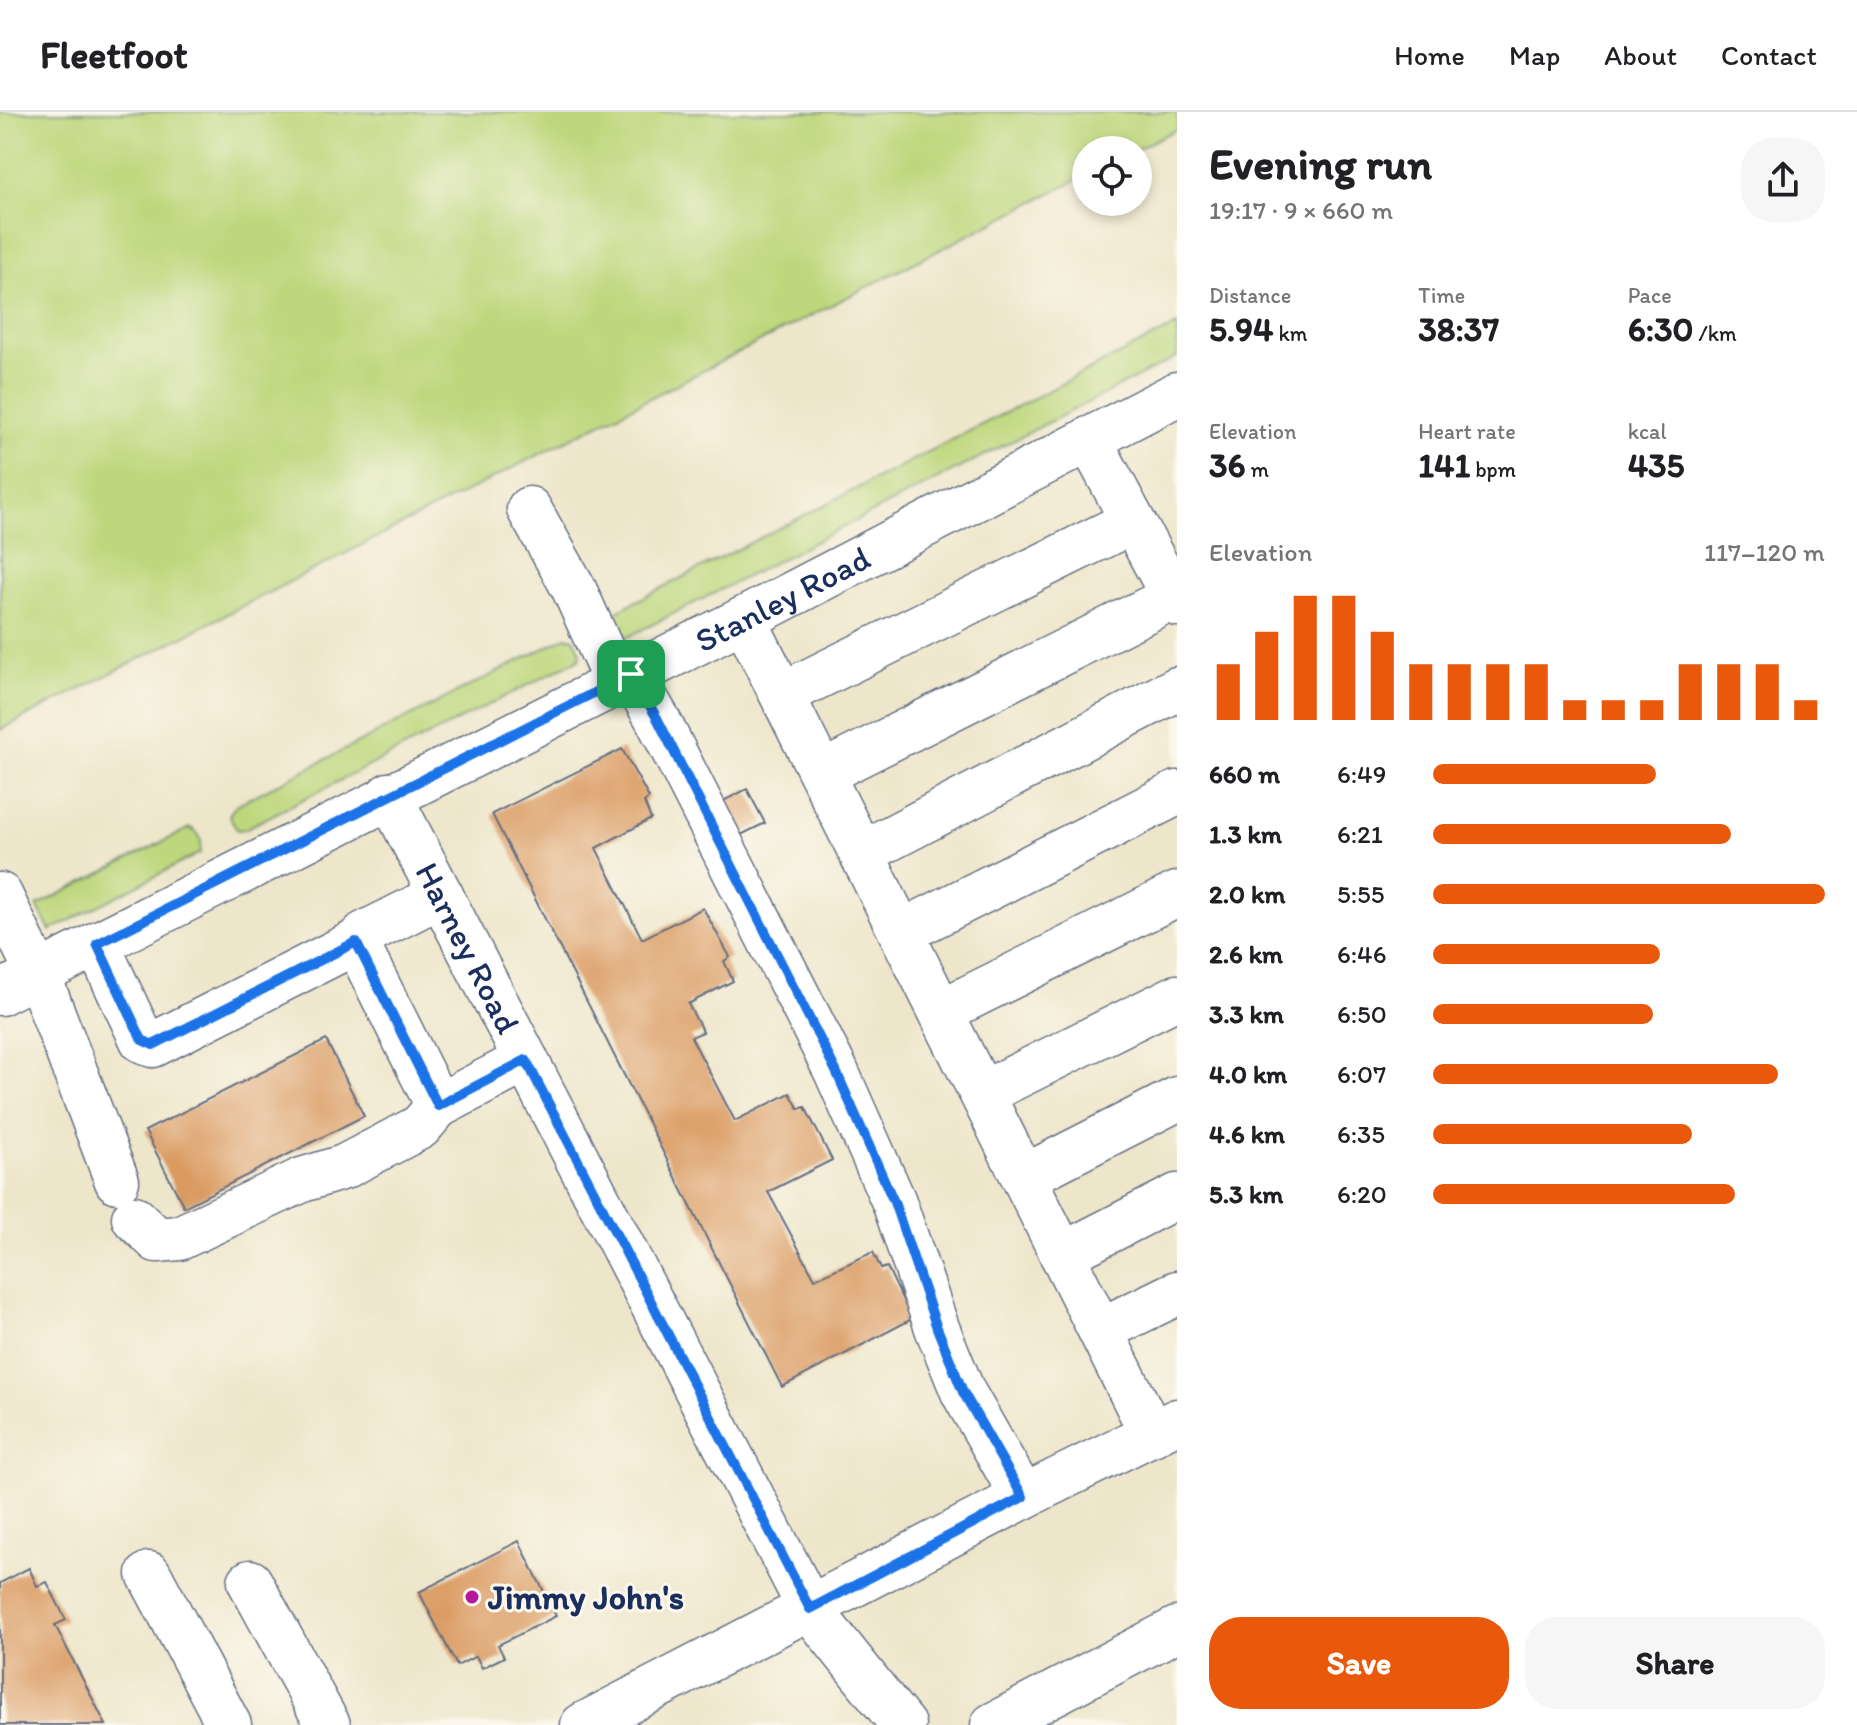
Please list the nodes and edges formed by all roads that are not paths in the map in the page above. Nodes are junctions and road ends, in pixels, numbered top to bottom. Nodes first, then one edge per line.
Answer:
1 (1177, 394) edge
2 (1089, 439) junction
3 (529, 509) dead end
4 (1131, 522) junction
5 (1175, 600) edge
6 (744, 619) junction
7 (623, 678) junction
8 (1177, 689) edge
9 (783, 694) junction
10 (823, 773) junction
11 (1177, 793) edge
12 (389, 795) junction
13 (862, 853) junction
14 (1177, 894) edge
15 (0, 895) edge
16 (441, 895) junction
17 (902, 932) junction
18 (356, 942) junction
19 (97, 944) junction
20 (19, 984) edge
21 (1177, 997) edge
22 (942, 1011) junction
23 (526, 1060) junction
24 (983, 1093) junction
25 (1177, 1099) edge
26 (438, 1106) junction
27 (1024, 1177) junction
28 (1177, 1196) edge
29 (1062, 1255) junction
30 (1177, 1293) edge
31 (1101, 1330) junction
32 (1164, 1427) edge
33 (1023, 1497) junction
34 (149, 1574) dead end
35 (250, 1582) dead end
36 (810, 1609) junction
37 (1177, 1629) edge
38 (229, 1725) edge
39 (328, 1725) edge
40 (583, 1725) edge
41 (903, 1725) edge
42 (993, 1725) edge

1 - 2 street, Stanley Road
2 - 4 street
2 - 6 street, Stanley Road
3 - 7 street
4 - 5 street
4 - 9 street
5 - 10 street
6 - 7 street, Stanley Road
6 - 9 street
7 - 12 street, Stanley Road
7 - 33 street
8 - 13 street
9 - 10 street
10 - 13 street
11 - 17 street
12 - 16 street, Harney Road
12 - 19 street, Stanley Road
13 - 17 street
14 - 22 street
15 - 20 street
16 - 18 street
16 - 23 street, Harney Road
17 - 22 street
18 - 19 street
18 - 26 street
19 - 20 street, Stanley Road
20 - 26 street
21 - 24 street
22 - 24 street
23 - 26 street
23 - 36 street, Harney Road
24 - 27 street
25 - 27 street
27 - 29 street
28 - 29 street
29 - 31 street
30 - 31 street
31 - 32 street
32 - 33 street
33 - 36 street
34 - 38 street
35 - 39 street
36 - 40 street
36 - 41 street, Harney Road
37 - 42 street

